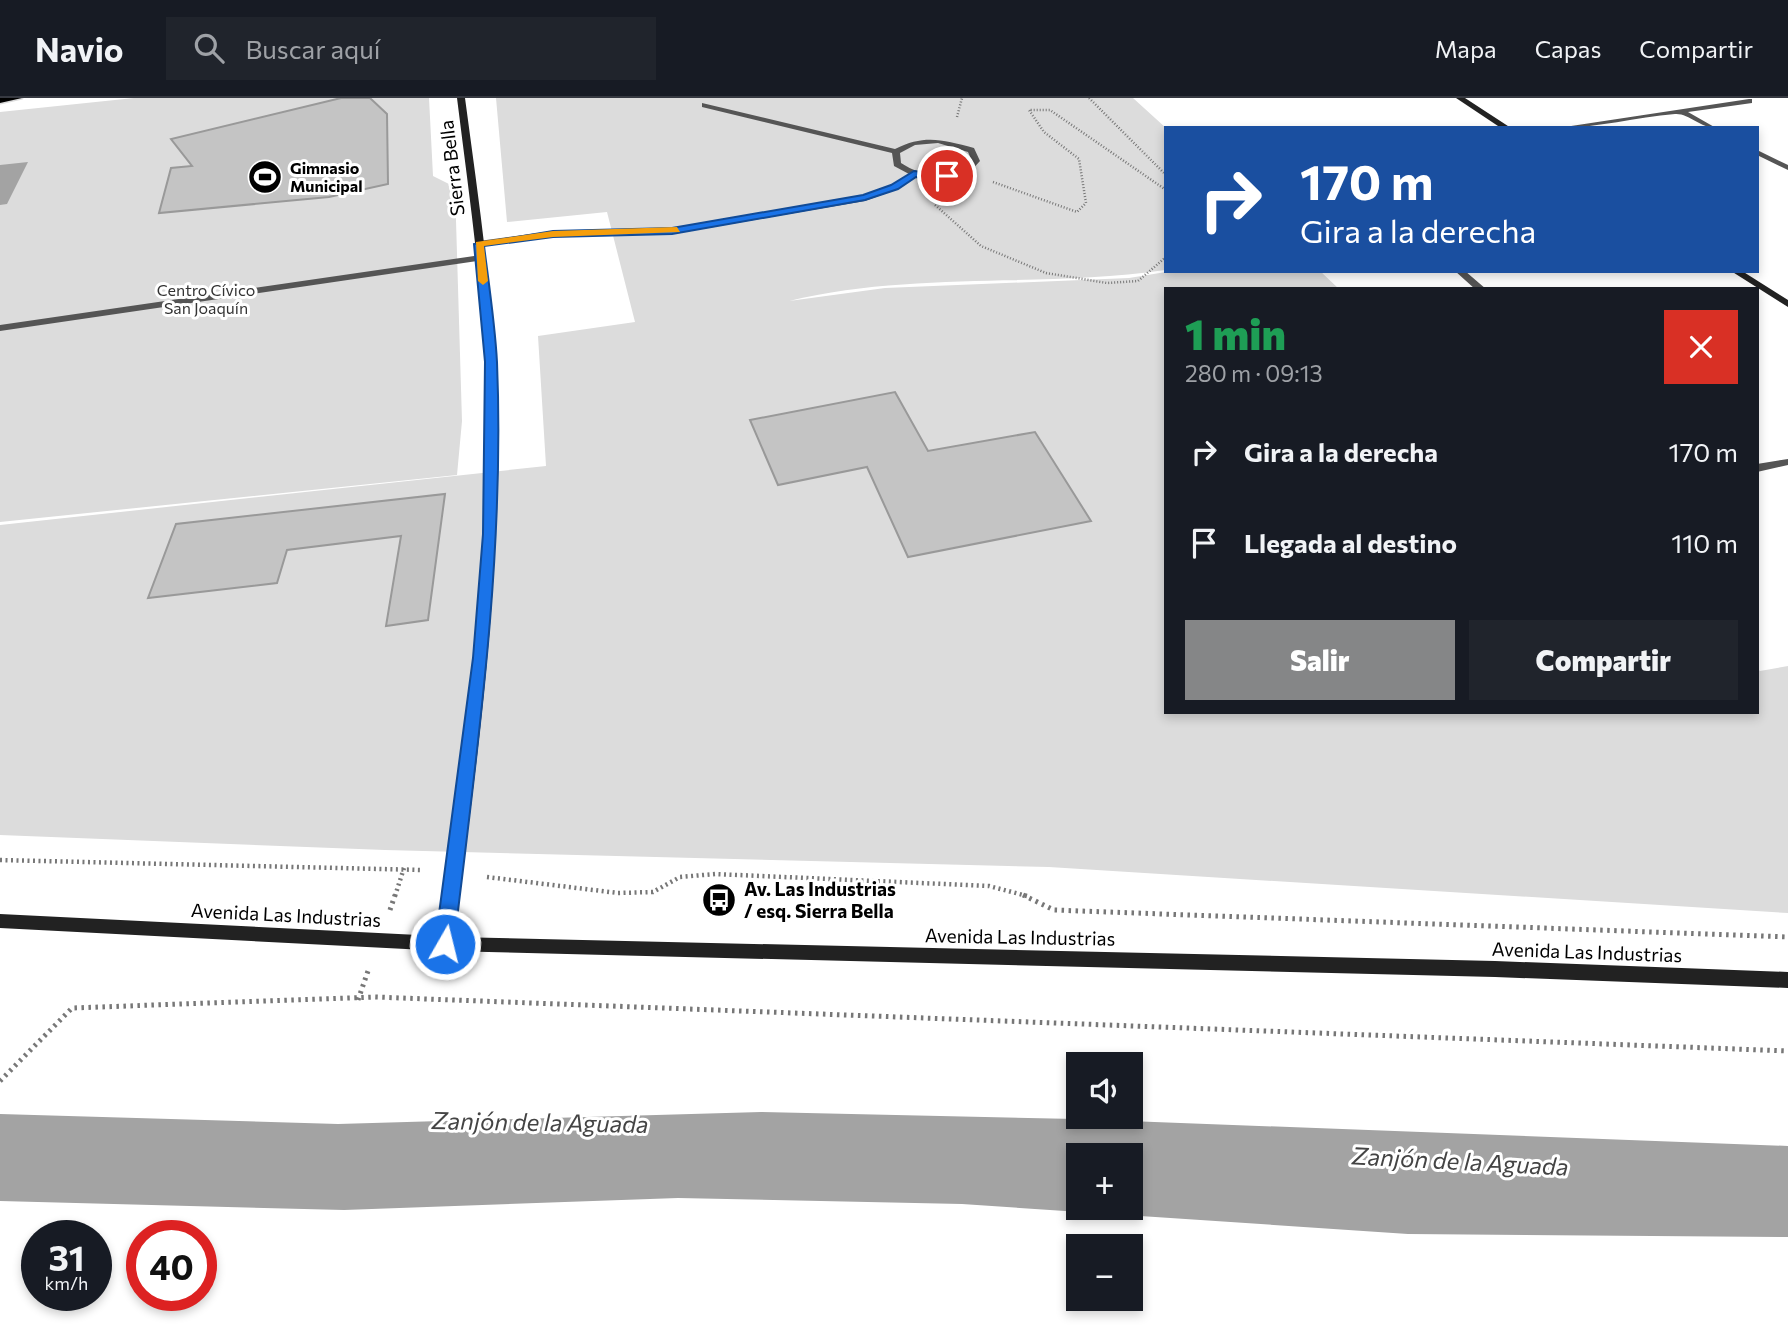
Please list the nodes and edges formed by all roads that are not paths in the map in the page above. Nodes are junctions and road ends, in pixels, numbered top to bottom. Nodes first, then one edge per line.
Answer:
1 (17, 98) edge
2 (461, 98) edge
3 (1460, 98) edge
4 (0, 100) edge
5 (1749, 101) dead end
6 (705, 105) dead end
7 (1680, 111) junction
8 (1504, 126) edge
9 (1576, 126) edge
10 (1708, 126) edge
11 (896, 152) junction
12 (1759, 153) edge
13 (1788, 168) edge
14 (914, 174) junction
15 (479, 244) junction
16 (481, 258) junction
17 (1461, 273) edge
18 (1738, 273) edge
19 (1479, 287) edge
20 (1788, 304) edge
21 (0, 328) edge
22 (1788, 462) edge
23 (1759, 468) edge
24 (0, 921) edge
25 (445, 944) junction
26 (1788, 980) edge

1 - 4 main road
2 - 15 street, Sierra Bella
3 - 8 street
5 - 7 street
6 - 11 street
7 - 9 street
7 - 10 street
11 - 14 street
11 - 14 street
12 - 13 street
14 - 15 street
15 - 16 street, Sierra Bella
16 - 21 street
16 - 25 street, Sierra Bella
17 - 19 street
18 - 20 street
22 - 23 street
24 - 25 street, Avenida Las Industrias
25 - 26 street, Avenida Las Industrias

